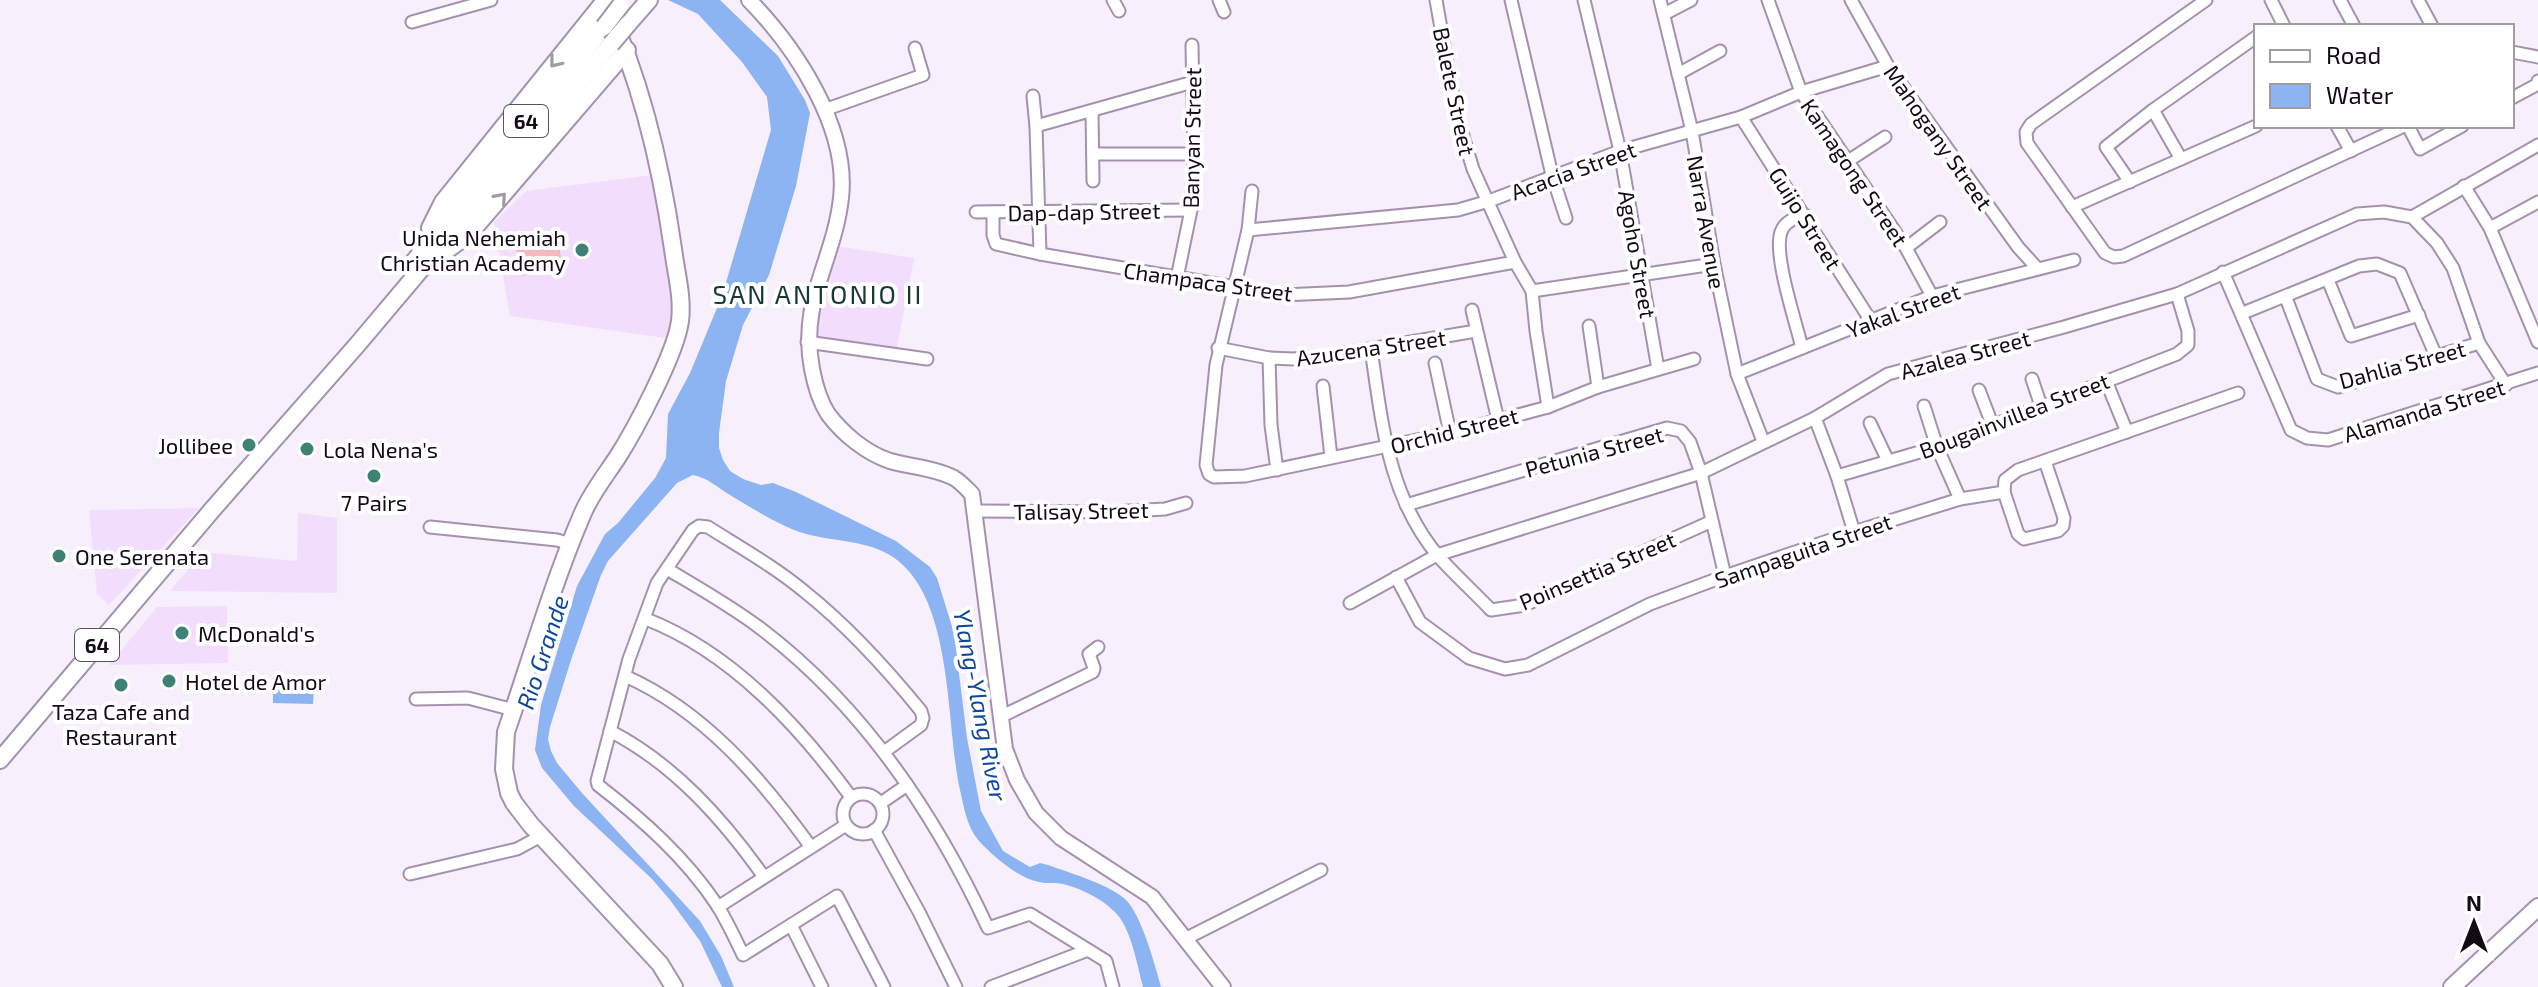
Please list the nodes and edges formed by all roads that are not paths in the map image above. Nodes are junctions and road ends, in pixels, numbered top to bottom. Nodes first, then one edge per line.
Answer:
1 (491, 0) edge
2 (749, 0) edge
3 (1436, 0) edge
4 (1511, 0) edge
5 (1584, 0) edge
6 (1660, 0) edge
7 (1691, 0) edge
8 (1768, 0) edge
9 (1851, 0) edge
10 (2206, 0) edge
11 (2271, 0) edge
12 (2340, 0) edge
13 (2418, 0) edge
14 (648, 1) edge
15 (613, 2) edge
16 (1664, 14) junction
17 (412, 22) dead end
18 (2278, 24) edge
19 (2353, 24) edge
20 (2431, 24) edge
21 (2254, 38) edge
22 (1192, 45) dead end
23 (619, 47) junction
24 (915, 48) dead end
25 (1720, 51) dead end
26 (2514, 52) edge
27 (2538, 57) edge
28 (1888, 66) junction
29 (1678, 74) junction
30 (2538, 81) edge
31 (1193, 82) junction
32 (1801, 92) junction
33 (1033, 96) dead end
34 (2514, 97) edge
35 (824, 110) junction
36 (2153, 110) junction
37 (1092, 111) junction
38 (1741, 117) junction
39 (1036, 126) junction
40 (2254, 127) edge
41 (2338, 128) edge
42 (2402, 128) edge
43 (2407, 128) edge
44 (2447, 130) edge
45 (1692, 131) junction
46 (1885, 137) dead end
47 (2538, 145) edge
48 (1620, 151) junction
49 (2351, 151) junction
50 (1093, 154) junction
51 (1194, 154) junction
52 (2181, 159) junction
53 (1848, 161) junction
54 (1552, 175) junction
55 (1093, 181) dead end
56 (2130, 182) junction
57 (2464, 186) junction
58 (1252, 191) dead end
59 (1489, 201) junction
60 (2538, 202) edge
61 (2072, 207) junction
62 (1040, 210) junction
63 (1191, 210) junction
64 (976, 212) dead end
65 (993, 212) junction
66 (1805, 215) junction
67 (2412, 217) junction
68 (1566, 218) dead end
69 (1940, 222) dead end
70 (2490, 228) junction
71 (1248, 230) junction
72 (1906, 248) junction
73 (1040, 254) junction
74 (2074, 260) dead end
75 (1515, 262) junction
76 (418, 264) junction
77 (1714, 264) junction
78 (2037, 268) junction
79 (2223, 272) junction
80 (1642, 275) junction
81 (1177, 278) junction
82 (2328, 280) junction
83 (1236, 288) junction
84 (1532, 291) junction
85 (2177, 294) junction
86 (1932, 296) junction
87 (2286, 298) junction
88 (1472, 310) dead end
89 (2243, 313) junction
90 (2419, 315) junction
91 (1871, 321) junction
92 (1589, 326) dead end
93 (1476, 331) junction
94 (807, 342) junction
95 (2538, 342) edge
96 (2479, 343) junction
97 (1218, 348) junction
98 (1802, 348) junction
99 (1371, 349) junction
100 (2436, 356) junction
101 (1269, 358) junction
102 (927, 359) dead end
103 (1694, 359) dead end
104 (1435, 363) dead end
105 (1658, 369) junction
106 (2538, 373) edge
107 (1737, 374) junction
108 (2032, 379) dead end
109 (2106, 381) junction
110 (2506, 385) junction
111 (1323, 386) dead end
112 (1598, 387) junction
113 (1979, 390) dead end
114 (2238, 393) dead end
115 (1924, 406) dead end
116 (2041, 406) junction
117 (1548, 407) junction
118 (1815, 418) junction
119 (1498, 420) junction
120 (1870, 423) dead end
121 (1992, 424) junction
122 (2127, 432) junction
123 (1450, 433) junction
124 (1763, 441) junction
125 (1385, 447) junction
126 (1937, 447) junction
127 (1331, 457) junction
128 (1888, 461) junction
129 (2045, 461) junction
130 (1277, 470) junction
131 (1701, 473) junction
132 (1837, 476) junction
133 (2004, 492) junction
134 (1960, 499) junction
135 (1186, 503) dead end
136 (1406, 505) junction
137 (976, 511) junction
138 (1710, 522) junction
139 (430, 527) dead end
140 (1854, 532) junction
141 (571, 544) junction
142 (1437, 555) junction
143 (667, 569) junction
144 (1725, 576) junction
145 (1396, 577) junction
146 (1350, 603) dead end
147 (646, 619) junction
148 (1098, 647) dead end
149 (625, 676) junction
150 (416, 699) dead end
151 (514, 710) junction
152 (1000, 717) junction
153 (610, 731) junction
154 (884, 752) junction
155 (0, 760) edge
156 (907, 785) junction
157 (851, 797) junction
158 (881, 803) junction
159 (846, 825) junction
160 (874, 830) junction
161 (541, 836) junction
162 (811, 847) junction
163 (1321, 870) dead end
164 (410, 874) dead end
165 (764, 877) junction
166 (718, 907) junction
167 (2538, 907) edge
168 (791, 925) junction
169 (1185, 939) junction
170 (1088, 950) junction
171 (674, 987) edge
172 (822, 987) edge
173 (884, 987) edge
174 (956, 987) edge
175 (991, 987) edge
176 (1113, 987) edge
177 (1223, 987) edge
178 (2452, 987) edge

1 - 17 street
2 - 35 street
3 - 59 street, Balete Street
4 - 54 street
5 - 48 street, Agoho Street
6 - 16 street, Narra Avenue
7 - 16 street
8 - 32 street, Kamagong Street
9 - 28 street, Mahogany Street
10 - 61 street
11 - 18 street
12 - 19 street
13 - 20 street
14 - 23 main road, 64, bridge
15 - 23 main road
15 - 76 main road, 64, bridge
15 -> 76 main road
16 - 29 street, Narra Avenue
21 - 36 street
22 - 31 street, Banyan Street
76 -> 23 main road, 64
23 - 141 main road
24 - 35 street
25 - 29 street
26 - 27 street
28 - 32 street, Acacia Street
28 - 78 street, Mahogany Street
29 - 45 street, Narra Avenue
30 - 34 street
31 - 37 street
31 - 51 street, Banyan Street
32 - 38 street, Acacia Street
32 - 53 street, Kamagong Street
33 - 39 street
35 - 94 street
36 - 52 street
36 - 56 street
37 - 39 street
37 - 50 street
38 - 45 street, Acacia Street
38 - 66 street, Guijo Street
39 - 62 street
40 - 52 street
41 - 49 street
42 - 49 street
43 - 44 street
45 - 48 street, Acacia Street
45 - 77 street, Narra Avenue
46 - 53 street
47 - 57 street
48 - 54 street, Acacia Street
48 - 80 street, Agoho Street
49 - 61 street
50 - 51 street
50 - 55 street
51 - 63 street, Banyan Street
52 - 56 street
53 - 72 street, Kamagong Street
54 - 59 street, Acacia Street
54 - 68 street
56 - 61 street
57 - 67 street
57 - 70 street
58 - 71 street
59 - 71 street, Acacia Street
59 - 75 street, Balete Street
60 - 70 street
62 - 63 street, Dap-dap Street
62 - 65 street, Dap-dap Street
62 - 73 street
63 - 81 street, Banyan Street
64 - 65 street, Dap-dap Street
65 - 73 street, Champaca Street
66 - 91 street, Guijo Street
66 - 98 street
67 - 79 street, Azalea Street
67 - 96 street
69 - 72 street
70 - 95 street
71 - 83 street
72 - 86 street, Kamagong Street
73 - 81 street, Champaca Street
74 - 78 street, Yakal Street
75 - 83 street, Champaca Street
75 - 84 street, Balete Street
76 - 155 main road, 64
77 - 80 street
77 - 107 street, Narra Avenue
78 - 86 street, Yakal Street
79 - 85 street, Azalea Street
79 - 89 street, Alamanda Street
80 - 84 street
80 - 105 street, Agoho Street
81 - 83 street, Champaca Street
82 - 87 street
82 - 90 street
82 - 90 street
83 - 97 street
84 - 117 street, Balete Street
85 - 109 street, Bougainvillea Street
85 - 118 street, Azalea Street
86 - 91 street, Yakal Street
87 - 89 street
87 - 100 street, Dahlia Street
88 - 93 street
89 - 110 street, Alamanda Street
90 - 100 street
91 - 98 street, Yakal Street
92 - 112 street
93 - 99 street, Azucena Street
93 - 119 street
94 - 102 street
94 - 137 street
96 - 100 street, Dahlia Street
96 - 110 street
97 - 101 street, Azucena Street
97 - 130 street, Orchid Street
98 - 107 street, Yakal Street
99 - 101 street, Azucena Street
99 - 125 street, Poinsettia Street
101 - 130 street
103 - 105 street, Orchid Street
104 - 123 street
105 - 112 street, Orchid Street
106 - 110 street, Alamanda Street
107 - 124 street, Narra Avenue
108 - 116 street
109 - 116 street, Bougainvillea Street
109 - 122 street
111 - 127 street
112 - 117 street, Orchid Street
113 - 121 street
114 - 122 street
115 - 126 street
116 - 121 street, Bougainvillea Street
117 - 119 street, Orchid Street
118 - 124 street, Azalea Street
118 - 132 street
119 - 123 street, Orchid Street
120 - 128 street
121 - 126 street, Bougainvillea Street
122 - 129 street
123 - 125 street, Orchid Street
124 - 131 street, Azalea Street
125 - 127 street, Orchid Street
125 - 136 street, Poinsettia Street
126 - 128 street, Bougainvillea Street
126 - 134 street
127 - 130 street, Orchid Street
128 - 132 street, Bougainvillea Street
129 - 133 street
129 - 133 street
131 - 136 street, Petunia Street
131 - 138 street, Petunia Street
131 - 142 street, Azalea Street
132 - 140 street
133 - 134 street, Sampaguita Street
134 - 140 street, Sampaguita Street
135 - 137 street, Talisay Street
136 - 142 street, Poinsettia Street
137 - 152 street
138 - 142 street, Poinsettia Street
138 - 144 street, Petunia Street
139 - 141 street
140 - 144 street, Sampaguita Street
141 - 151 main road
142 - 145 street, Azalea Street
143 - 147 street
143 - 154 street
143 - 154 street
144 - 145 street, Sampaguita Street
145 - 146 street, Azalea Street
147 - 149 street
147 - 157 street
148 - 152 street
149 - 153 street
149 - 162 street
150 - 151 street
151 - 161 main road
152 - 169 street
153 - 165 street
153 - 166 street
154 - 156 street
156 - 158 street
156 - 170 street
157 - 158 street
157 - 159 street
158 - 160 street
159 - 160 street
159 - 162 street
160 - 174 street
161 - 164 street
161 - 171 main road
162 - 165 street
163 - 169 street
165 - 166 street
166 - 168 street
167 - 178 main road
168 - 172 street
168 - 173 street
169 - 177 street
170 - 175 street
170 - 176 street

